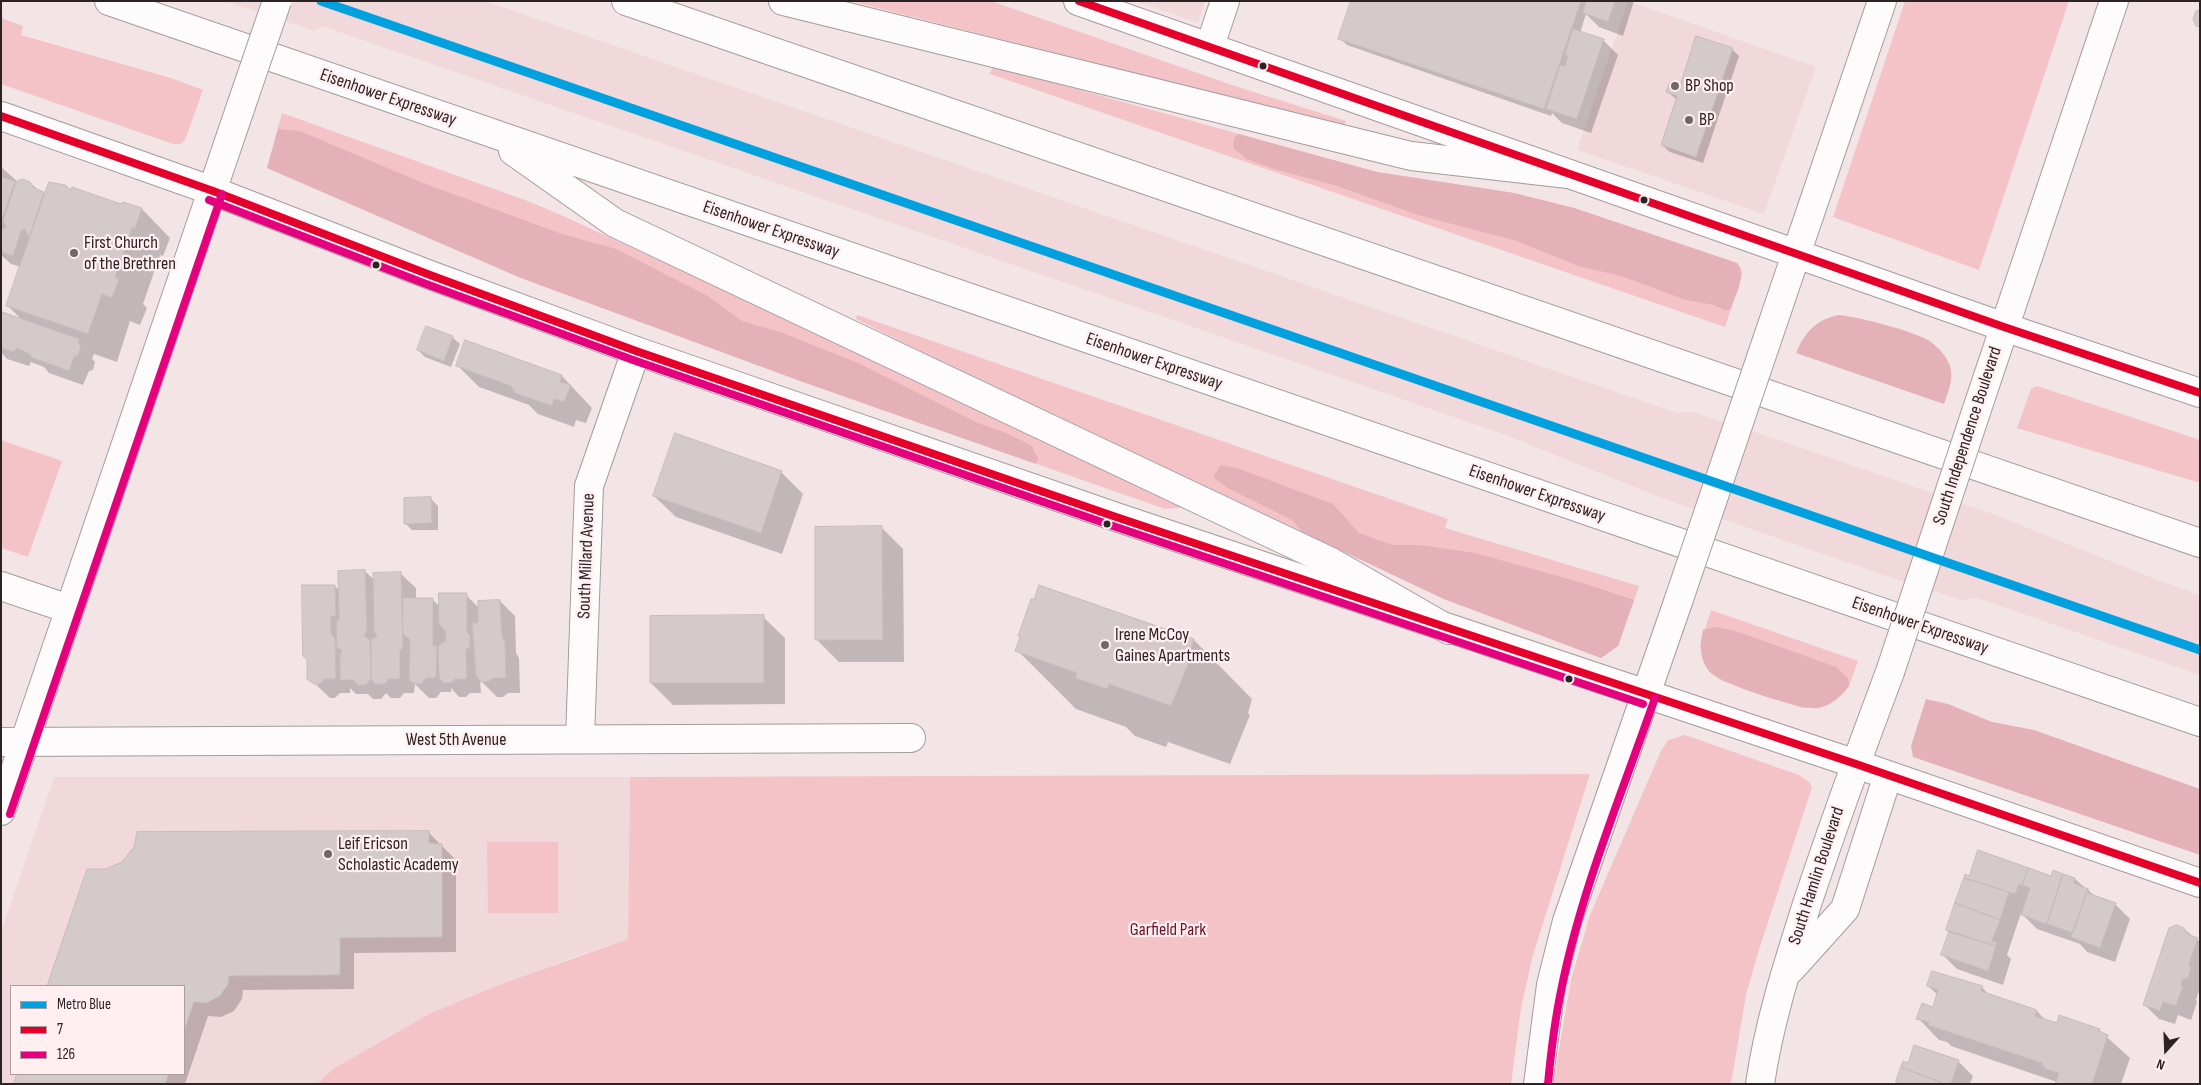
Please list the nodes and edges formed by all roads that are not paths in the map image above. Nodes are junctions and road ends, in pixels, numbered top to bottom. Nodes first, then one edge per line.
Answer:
1 (109, 1) edge
2 (276, 1) edge
3 (626, 1) edge
4 (783, 1) edge
5 (1078, 1) edge
6 (1225, 1) edge
7 (1882, 1) edge
8 (2114, 1) edge
9 (1210, 46) junction
10 (1, 116) edge
11 (485, 132) junction
12 (1568, 174) junction
13 (213, 191) junction
14 (1798, 254) junction
15 (2004, 327) junction
16 (636, 350) junction
17 (2200, 393) edge
18 (2200, 542) edge
19 (1, 586) edge
20 (69, 609) junction
21 (1449, 630) junction
22 (1890, 672) joint
23 (1646, 694) junction
24 (2200, 722) edge
25 (911, 738) dead end
26 (580, 739) junction
27 (13, 741) edge
28 (1856, 764) junction
29 (1888, 775) junction
30 (1, 811) edge
31 (2200, 883) edge
32 (1783, 977) junction
33 (1538, 1084) edge
34 (1760, 1084) edge

1 - 11 main road, Eisenhower Expressway
2 - 13 main road, bridge
3 - 18 main road
4 - 12 main road
5 - 9 main road
6 - 9 main road
7 - 14 main road
8 - 15 main road, South Independence Boulevard
9 - 12 main road
10 - 13 main road
11 - 21 main road
11 - 24 main road, Eisenhower Expressway
12 - 14 main road
13 - 16 main road
13 - 20 main road
14 - 15 main road
14 - 23 main road, bridge
15 - 17 main road
15 - 22 main road, South Independence Boulevard, bridge
16 - 21 main road
16 - 26 main road, South Millard Avenue
19 - 20 main road
20 - 27 main road
21 - 23 main road
22 - 28 main road, South Hamlin Boulevard
23 - 28 main road
23 - 33 main road
25 - 26 main road, West 5th Avenue
26 - 27 main road, West 5th Avenue
27 - 30 main road
28 - 29 main road
28 - 32 main road, South Hamlin Boulevard
29 - 31 main road
29 - 32 main road
32 - 34 main road, South Hamlin Boulevard

